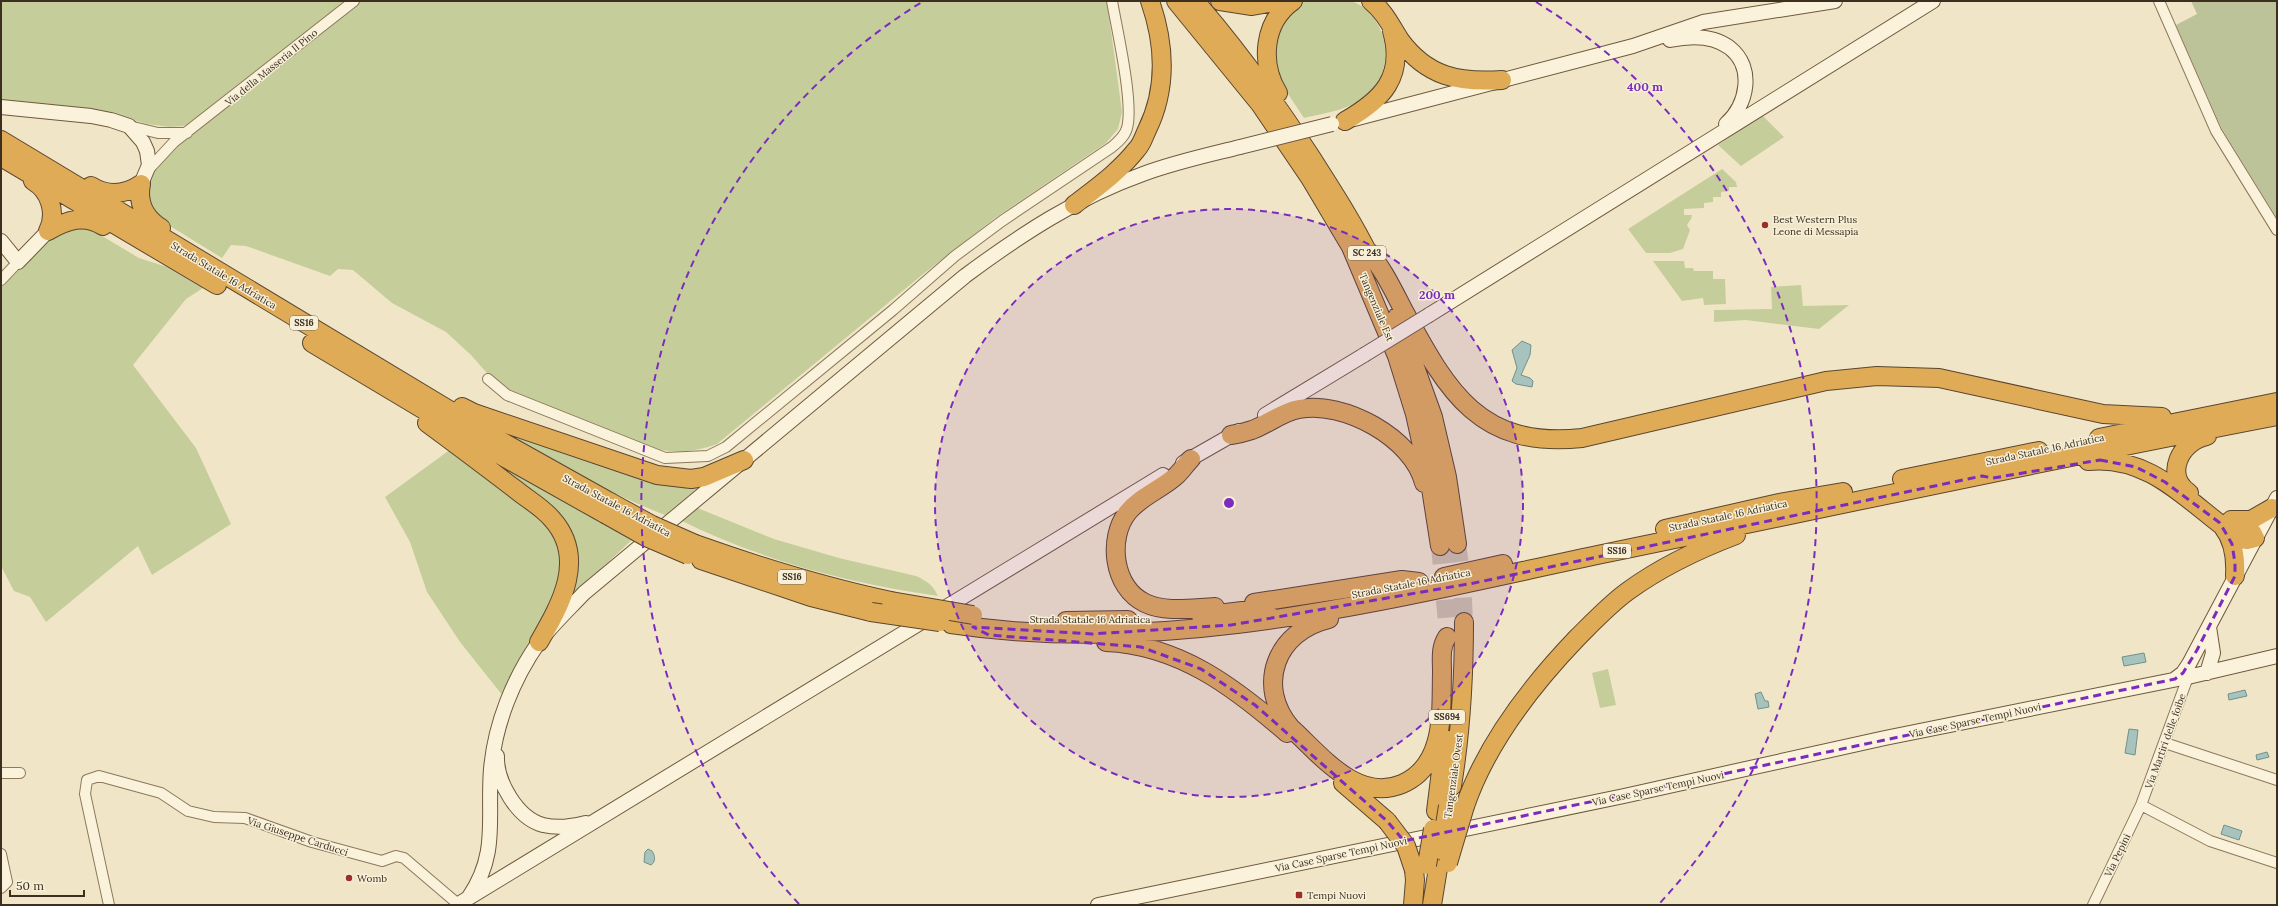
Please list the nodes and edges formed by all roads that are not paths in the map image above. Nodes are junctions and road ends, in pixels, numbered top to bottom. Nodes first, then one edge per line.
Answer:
1 (354, 1) edge
2 (1112, 1) edge
3 (1150, 1) edge
4 (1176, 1) edge
5 (1194, 1) edge
6 (1220, 1) edge
7 (1279, 1) edge
8 (1293, 1) edge
9 (1371, 1) edge
10 (1835, 1) edge
11 (1915, 1) edge
12 (1933, 1) edge
13 (2159, 1) edge
14 (1901, 21) junction
15 (1391, 26) junction
16 (1633, 46) junction
17 (1502, 80) junction
18 (1, 107) edge
19 (1338, 123) junction
20 (130, 126) junction
21 (187, 133) junction
22 (1, 140) edge
23 (1703, 144) junction
24 (1, 157) edge
25 (36, 161) junction
26 (1, 163) edge
27 (144, 178) junction
28 (1326, 180) junction
29 (1074, 205) junction
30 (2277, 230) edge
31 (48, 231) junction
32 (1, 241) edge
33 (1366, 249) junction
34 (160, 253) junction
35 (18, 262) junction
36 (224, 275) junction
37 (1, 280) edge
38 (488, 378) dead end
39 (386, 380) junction
40 (2277, 402) edge
41 (2256, 405) junction
42 (2277, 416) edge
43 (1232, 435) junction
44 (1191, 459) junction
45 (744, 460) junction
46 (1982, 476) junction
47 (1878, 496) junction
48 (2274, 503) edge
49 (2225, 522) junction
50 (2255, 538) junction
51 (1449, 545) junction
52 (691, 549) junction
53 (2234, 576) junction
54 (1419, 582) junction
55 (1474, 583) junction
56 (973, 621) junction
57 (2209, 627) junction
58 (540, 642) junction
59 (2197, 650) junction
60 (2213, 653) junction
61 (2277, 656) edge
62 (2231, 667) junction
63 (2207, 672) junction
64 (2182, 678) junction
65 (499, 725) junction
66 (2165, 743) junction
67 (1, 773) edge
68 (20, 773) dead end
69 (2277, 780) edge
70 (2141, 805) junction
71 (1450, 808) junction
72 (597, 820) junction
73 (1, 854) edge
74 (2277, 862) edge
75 (1432, 865) junction
76 (1, 888) edge
77 (462, 902) edge
78 (109, 905) edge
79 (1098, 905) edge
80 (1413, 905) edge
81 (1420, 905) edge
82 (1432, 905) edge
83 (1440, 905) edge
84 (2092, 905) edge

1 - 21 street, Via della Masseria Il Pino
2 - 38 street
3 - 29 highway
4 - 51 highway, Tangenziale Est
5 - 28 highway, Tangenziale Est / SC 243
6 - 7 highway
8 - 28 highway
9 - 15 highway
10 - 16 main road
11 - 14 main road
12 - 14 main road
13 - 30 street
14 - 23 main road
15 - 17 highway
15 - 19 highway
16 - 17 main road
16 - 23 main road
17 - 19 main road
18 - 20 main road
19 - 29 main road, bridge
20 - 21 street
20 - 27 main road
21 - 27 street, Via della Masseria Il Pino
22 - 25 highway, Strada Statale 16 Adriatica / SS16
23 - 43 main road, bridge
24 - 34 highway, Strada Statale 16 Adriatica / SS16
25 - 27 highway
25 - 36 highway, Strada Statale 16 Adriatica / SS16
26 - 31 highway
27 - 36 highway
28 - 33 highway, Tangenziale Est / SC 243
29 - 45 main road
31 - 34 highway
31 - 35 main road
32 - 35 main road
33 - 41 highway
33 - 51 highway, Tangenziale Est / SC 243
34 - 39 highway, Strada Statale 16 Adriatica / SS16
35 - 37 street
36 - 39 highway, Strada Statale 16 Adriatica / SS16
39 - 45 highway
39 - 52 highway, Strada Statale 16 Adriatica / SS16, bridge
39 - 58 highway
40 - 41 highway, Strada Statale 16 Adriatica / SS16
41 - 54 highway, Strada Statale 16 Adriatica / SS16
42 - 46 highway, Strada Statale 16 Adriatica / SS16
42 - 49 highway
43 - 44 main road
43 - 51 highway
44 - 54 highway
44 - 72 main road
45 - 58 main road
46 - 47 highway, Strada Statale 16 Adriatica / SS16
46 - 49 highway
47 - 55 highway, Strada Statale 16 Adriatica / SS16
47 - 71 highway
48 - 49 highway
48 - 50 main road
49 - 50 highway
49 - 53 highway
50 - 53 main road
52 - 56 highway, Strada Statale 16 Adriatica / SS16, bridge
52 - 56 highway, Strada Statale 16 Adriatica / SS16, bridge
53 - 57 main road
54 - 56 highway, Strada Statale 16 Adriatica / SS16
55 - 56 highway, Strada Statale 16 Adriatica / SS16
55 - 71 highway, Tangenziale Ovest / SS694
56 - 75 highway, bridge
57 - 59 main road
57 - 60 main road
58 - 65 main road
59 - 63 main road
59 - 64 main road
60 - 62 main road
60 - 63 main road
61 - 62 main road, Via Case Sparse Tempi Nuovi
62 - 63 main road, Via Case Sparse Tempi Nuovi
63 - 64 main road, Via Case Sparse Tempi Nuovi
64 - 66 street, Via Martiri delle foibe
64 - 79 main road, Via Case Sparse Tempi Nuovi
65 - 72 main road
65 - 77 main road
66 - 69 street
66 - 70 street, Via Martiri delle foibe
67 - 68 street
70 - 74 street
70 - 84 street, Via Pepini
71 - 75 highway, Tangenziale Ovest / SS694, bridge
71 - 75 highway, bridge
72 - 77 main road
73 - 76 street
75 - 80 highway
75 - 81 highway, Tangenziale Ovest / SS694
75 - 82 highway, Tangenziale Ovest / SS694
75 - 83 highway
77 - 78 street, Via Giuseppe Carducci

